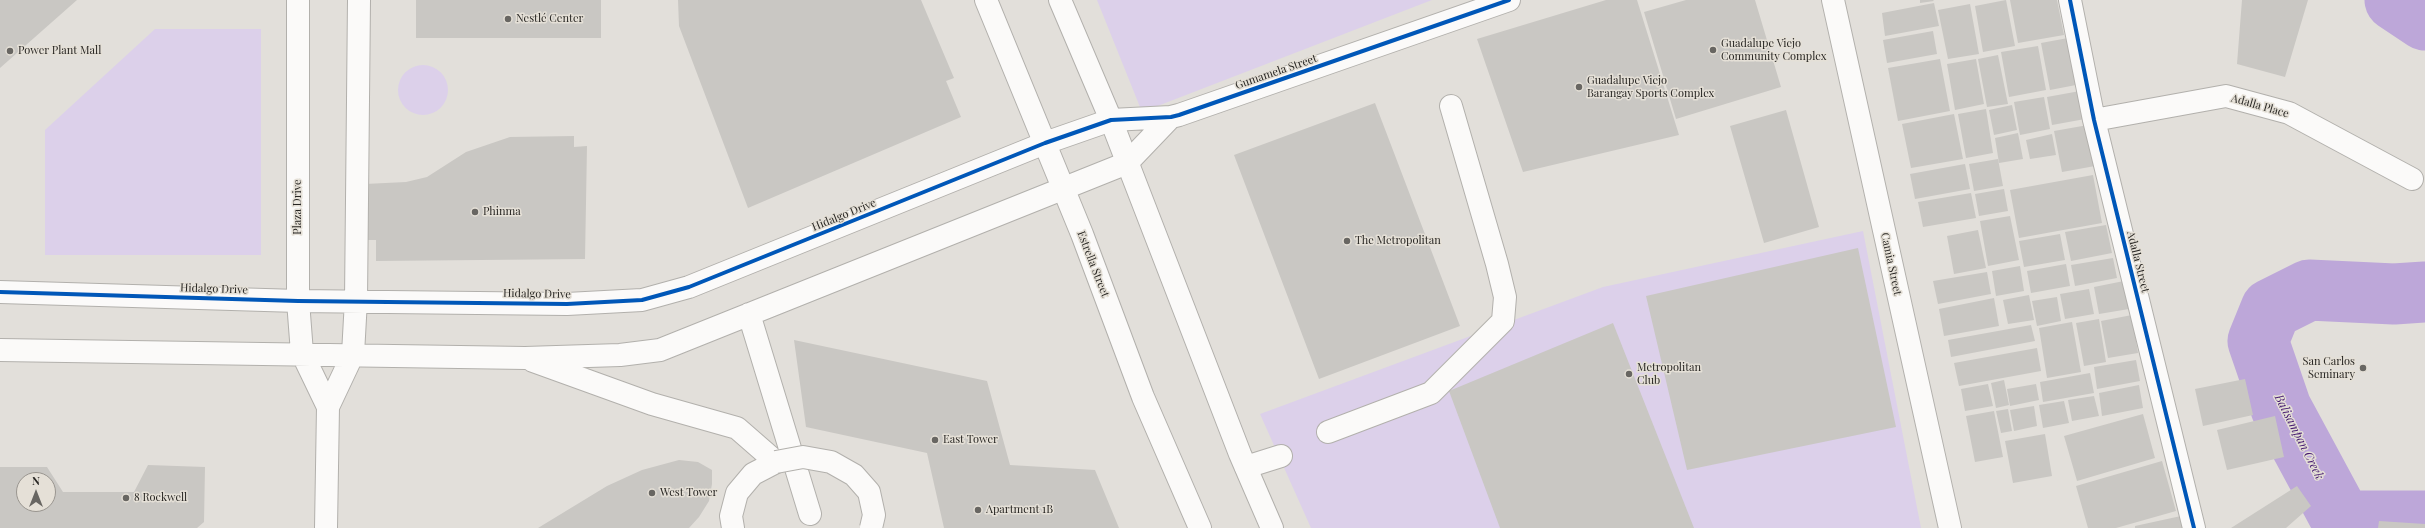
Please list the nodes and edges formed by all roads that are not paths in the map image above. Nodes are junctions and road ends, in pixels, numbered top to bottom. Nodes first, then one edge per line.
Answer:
1 (298, 0) edge
2 (359, 0) edge
3 (986, 0) edge
4 (1060, 0) edge
5 (1510, 0) edge
6 (1833, 0) edge
7 (2070, 0) edge
8 (1452, 106) dead end
9 (1171, 118) junction
10 (1111, 120) junction
11 (2094, 120) junction
12 (1045, 143) junction
13 (1127, 163) junction
14 (2412, 178) dead end
15 (1064, 189) junction
16 (0, 292) edge
17 (356, 300) junction
18 (298, 301) junction
19 (749, 314) junction
20 (0, 350) edge
21 (302, 353) junction
22 (353, 354) junction
23 (525, 358) junction
24 (328, 407) junction
25 (1328, 432) dead end
26 (1281, 456) dead end
27 (776, 462) junction
28 (1246, 468) junction
29 (810, 514) dead end
30 (326, 528) edge
31 (732, 528) edge
32 (871, 528) edge
33 (1200, 528) edge
34 (1272, 528) edge
35 (1950, 528) edge
36 (2194, 528) edge

1 - 18 street, Plaza Drive
2 - 17 street, Plaza Drive
3 - 12 street, Estrella Street
4 - 10 street
5 - 9 street, Gumamela Street
6 - 35 street, Camia Street
7 - 11 street, Adalla Street
8 - 25 street
9 - 10 street, Gumamela Street
9 - 13 street, Gumamela Street
10 - 12 street, Gumamela Street
10 - 13 street
11 - 14 street, Adalla Place
11 - 36 street, Adalla Street
12 - 15 street, Estrella Street
12 - 17 street, Hidalgo Drive
13 - 15 street, Gumamela Street
13 - 28 street
15 - 19 street
15 - 33 street, Estrella Street
16 - 18 street, Hidalgo Drive
17 - 18 street, Hidalgo Drive
17 - 22 street, Plaza Drive
18 - 21 street, Plaza Drive
19 - 23 street
19 - 29 street
20 - 21 street
21 - 22 street
21 - 24 street, Plaza Drive
22 - 23 street
22 - 24 street, Plaza Drive
23 - 27 street
24 - 30 street, Plaza Drive
26 - 28 street
27 - 31 street
27 - 32 street, bridge
28 - 34 street

